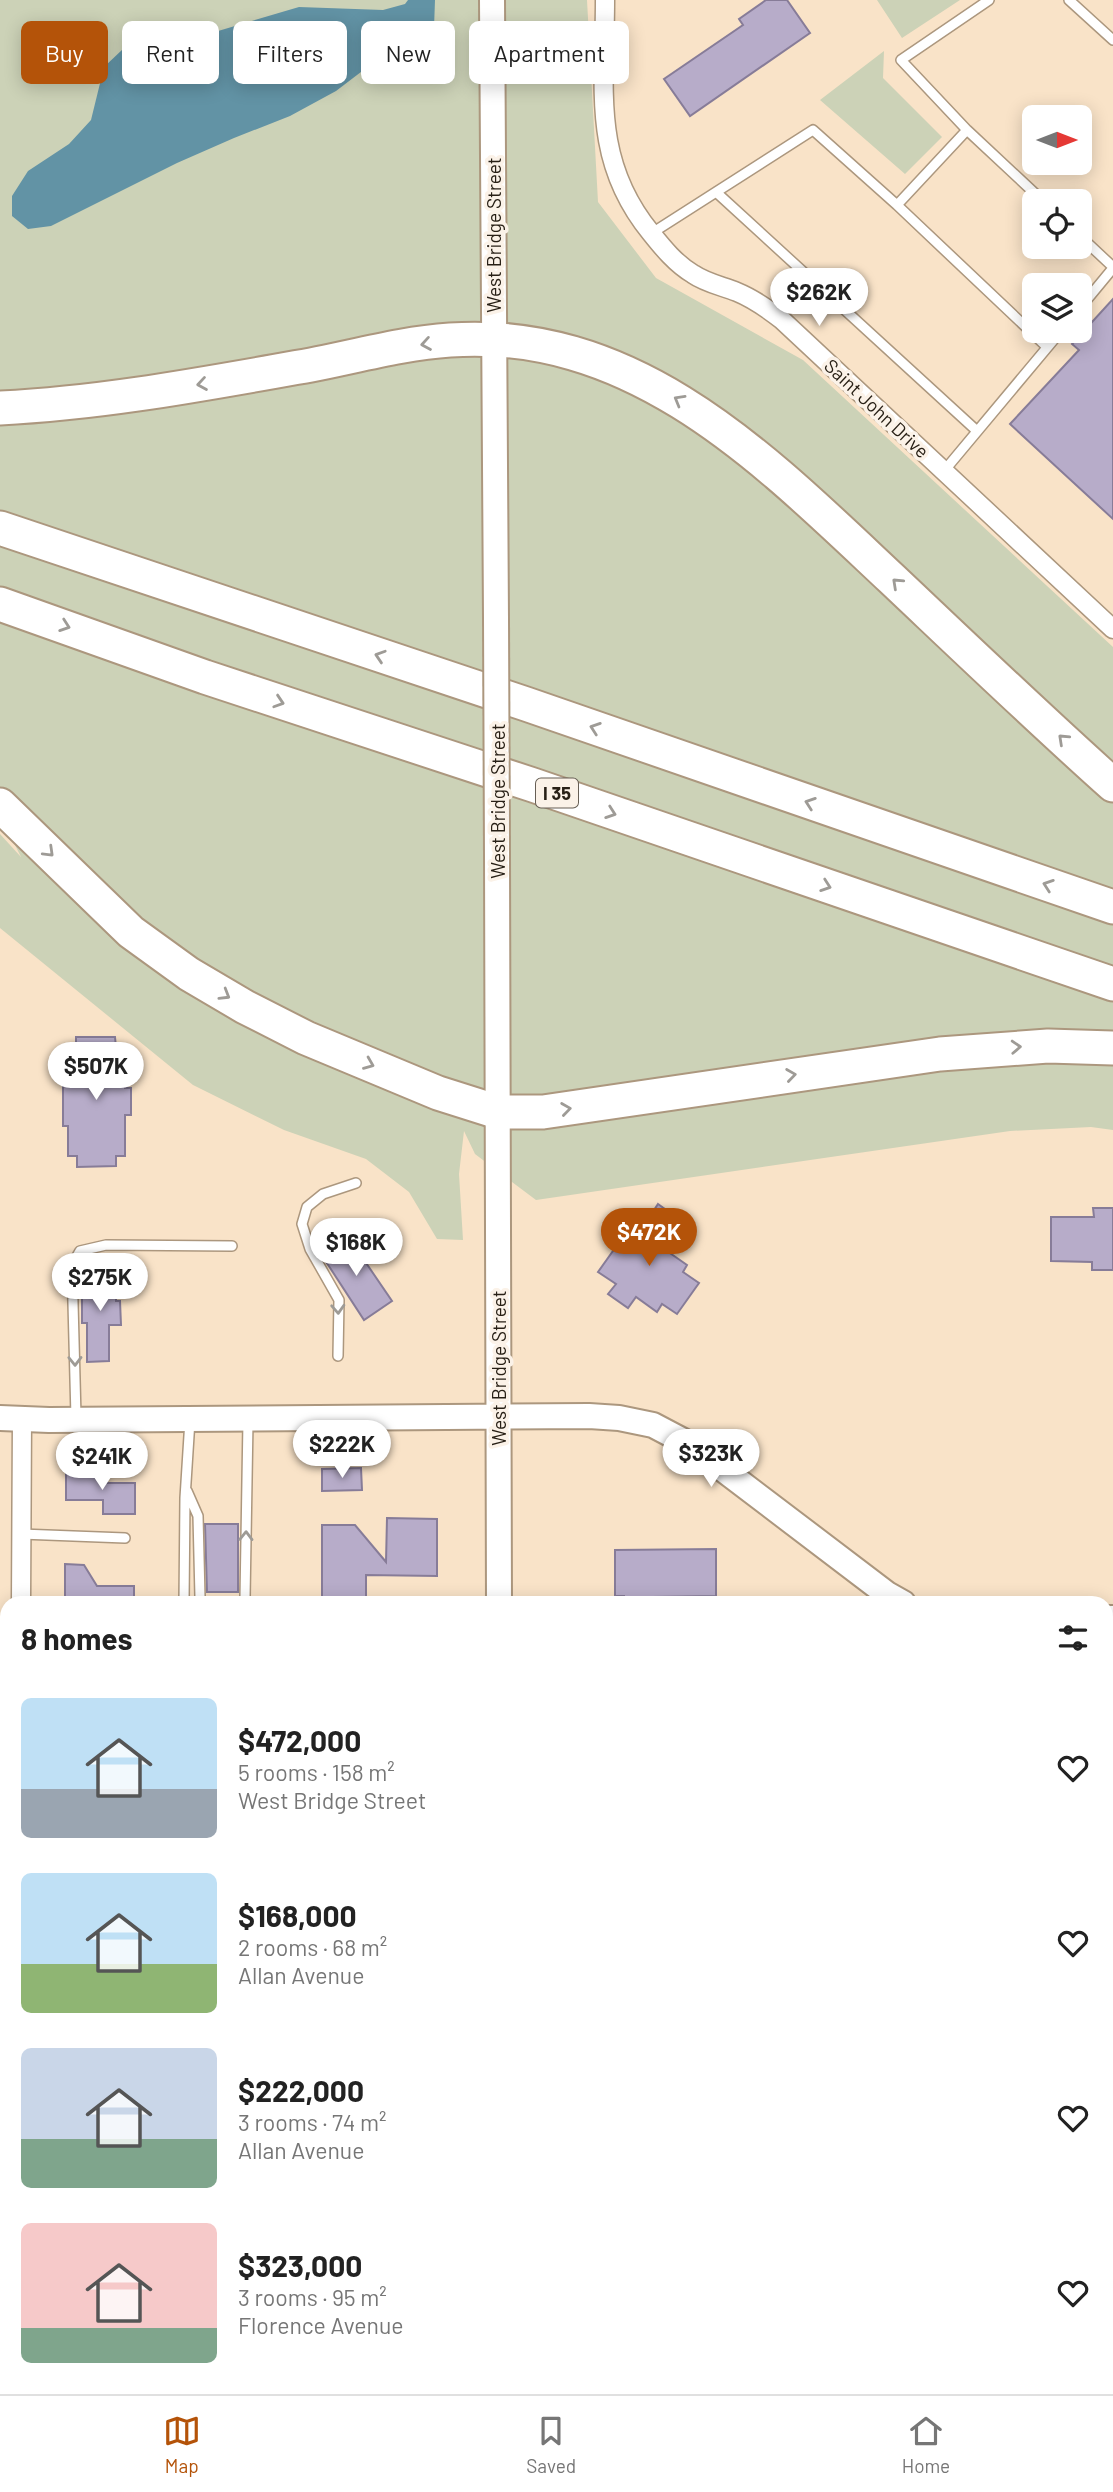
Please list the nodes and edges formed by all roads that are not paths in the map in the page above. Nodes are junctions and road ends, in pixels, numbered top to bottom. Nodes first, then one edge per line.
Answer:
1 (492, 0) edge
2 (606, 0) edge
3 (989, 0) edge
4 (1069, 0) edge
5 (1113, 40) edge
6 (967, 130) junction
7 (1030, 189) edge
8 (716, 192) junction
9 (897, 205) junction
10 (652, 233) junction
11 (1092, 247) edge
12 (1113, 267) edge
13 (1092, 293) edge
14 (494, 339) junction
15 (1050, 343) edge
16 (1047, 347) junction
17 (0, 408) edge
18 (977, 431) junction
19 (944, 471) junction
20 (0, 528) edge
21 (0, 604) edge
22 (1113, 629) edge
23 (1113, 785) edge
24 (0, 805) edge
25 (1113, 907) edge
26 (1113, 984) edge
27 (1113, 1048) edge
28 (498, 1112) junction
29 (356, 1183) dead end
30 (232, 1246) dead end
31 (338, 1356) dead end
32 (498, 1416) junction
33 (248, 1418) junction
34 (11, 1419) edge
35 (191, 1419) junction
36 (76, 1420) junction
37 (186, 1489) junction
38 (21, 1534) junction
39 (125, 1538) dead end
40 (21, 1596) edge
41 (184, 1596) edge
42 (200, 1596) edge
43 (245, 1596) edge
44 (499, 1596) edge
45 (891, 1596) edge

1 - 14 main road, West Bridge Street
2 - 10 street, Saint John Drive
3 - 6 lane
4 - 5 lane
6 - 7 lane
6 - 9 lane
8 - 9 lane
8 - 10 lane
8 - 18 lane
9 - 16 lane
10 - 19 street, Saint John Drive
11 - 12 lane
12 - 13 lane
14 -> 17 highway
23 -> 14 highway
14 - 28 main road, West Bridge Street, bridge
15 - 16 lane
16 - 18 lane
18 - 19 lane
19 - 22 street, Saint John Drive
25 -> 20 highway
21 -> 26 highway, I 35
24 -> 28 highway
28 -> 27 highway
28 - 32 main road, West Bridge Street
29 -> 31 lane
30 -> 36 lane
32 - 33 main road
32 - 44 main road, West Bridge Street
32 - 45 main road
33 - 35 main road
43 -> 33 lane
34 - 36 main road
34 - 38 street
35 - 36 main road
35 - 37 lane
37 - 41 lane
37 - 42 lane
38 - 39 lane
38 - 40 street

